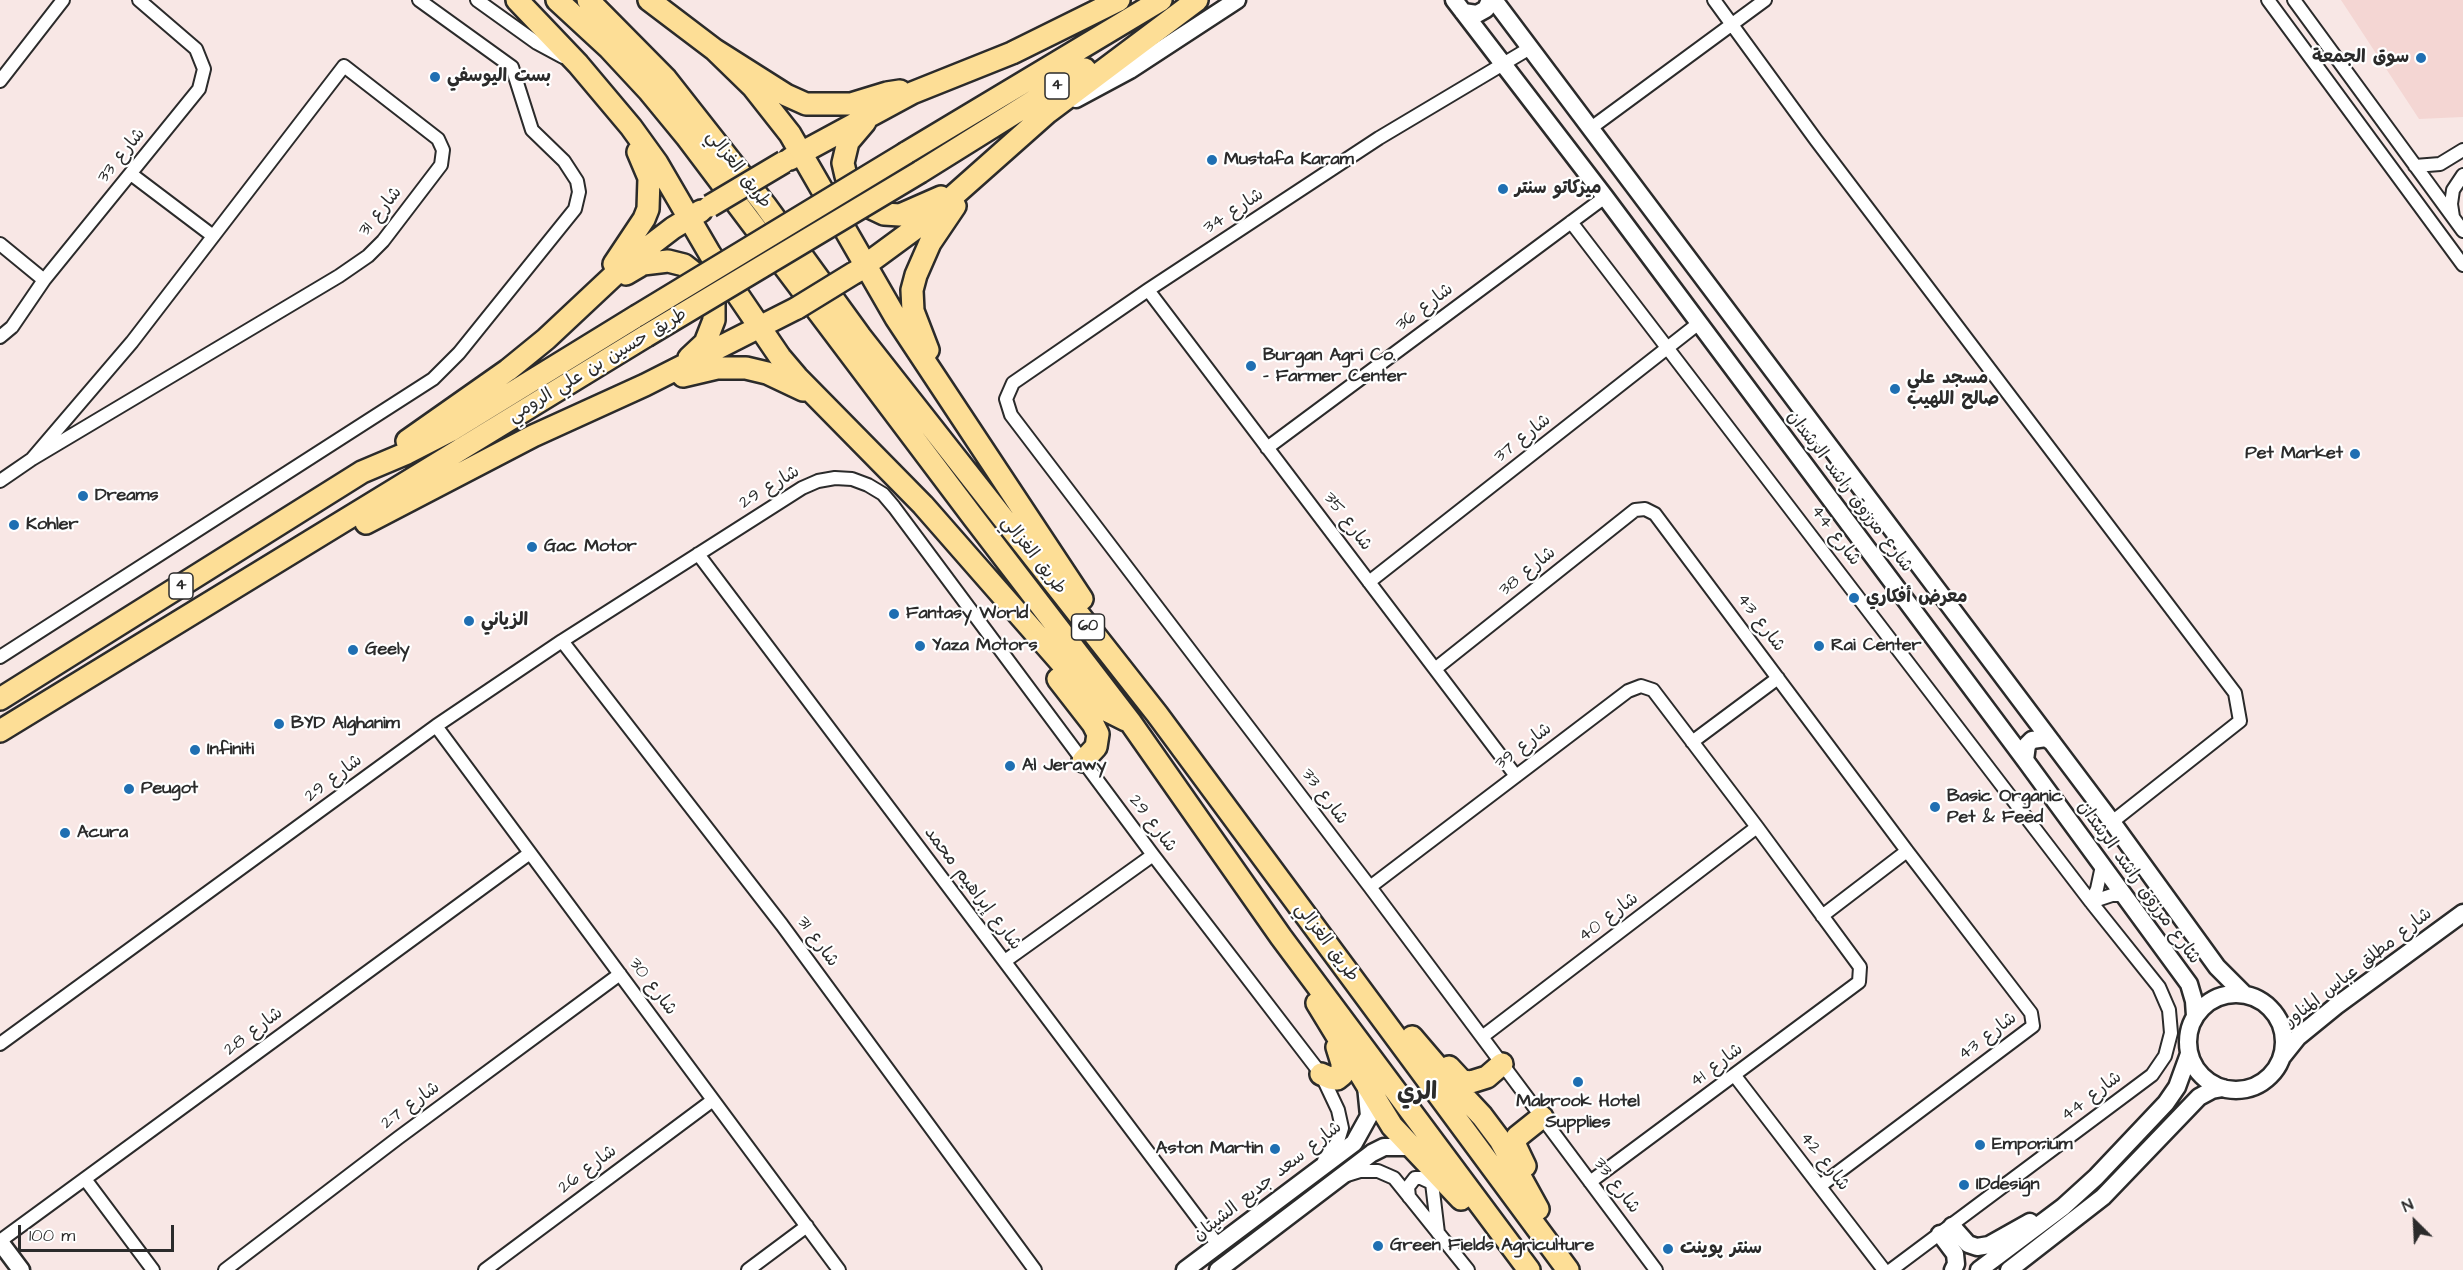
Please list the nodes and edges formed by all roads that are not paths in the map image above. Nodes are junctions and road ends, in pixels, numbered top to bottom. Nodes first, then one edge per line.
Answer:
1 (63, 0) edge
2 (139, 0) edge
3 (419, 0) edge
4 (477, 0) edge
5 (517, 0) edge
6 (557, 0) edge
7 (588, 0) edge
8 (649, 0) edge
9 (1119, 0) edge
10 (1161, 0) edge
11 (1196, 0) edge
12 (1237, 0) edge
13 (1492, 0) edge
14 (1714, 0) edge
15 (1765, 0) edge
16 (2268, 0) edge
17 (2294, 0) edge
18 (1458, 6) edge
19 (1732, 23) junction
20 (1530, 48) junction
21 (715, 50) junction
22 (578, 64) junction
23 (1503, 65) junction
24 (0, 81) edge
25 (602, 93) junction
26 (912, 93) junction
27 (1048, 112) junction
28 (1592, 128) junction
29 (2463, 150) edge
30 (793, 157) junction
31 (2415, 166) junction
32 (984, 168) junction
33 (131, 174) junction
34 (2463, 175) edge
35 (952, 197) junction
36 (1605, 197) junction
37 (689, 218) junction
38 (2453, 218) junction
39 (1571, 222) junction
40 (2463, 231) edge
41 (213, 236) junction
42 (0, 243) edge
43 (2463, 265) edge
44 (860, 269) junction
45 (44, 280) junction
46 (1148, 290) junction
47 (582, 305) junction
48 (1699, 323) junction
49 (760, 328) junction
50 (0, 337) edge
51 (1668, 347) junction
52 (1053, 355) joint
53 (645, 385) junction
54 (1788, 389) junction
55 (813, 394) junction
56 (1761, 406) junction
57 (961, 414) junction
58 (1267, 448) junction
59 (32, 459) junction
60 (362, 472) junction
61 (0, 481) edge
62 (1645, 509) joint
63 (291, 554) junction
64 (698, 554) junction
65 (1370, 582) junction
66 (1018, 615) junction
67 (562, 641) junction
68 (0, 657) edge
69 (1436, 669) junction
70 (1778, 678) junction
71 (0, 699) edge
72 (1157, 714) junction
73 (1131, 723) junction
74 (436, 726) junction
75 (0, 731) edge
76 (1692, 742) junction
77 (2052, 742) junction
78 (2025, 760) junction
79 (1083, 761) junction
80 (1516, 776) junction
81 (2112, 822) junction
82 (1757, 827) junction
83 (1907, 851) junction
84 (530, 852) junction
85 (1153, 855) junction
86 (2102, 866) junction
87 (1370, 887) junction
88 (2123, 895) junction
89 (2091, 902) junction
90 (2463, 913) edge
91 (1822, 916) junction
92 (1281, 937) junction
93 (1005, 962) junction
94 (1341, 962) junction
95 (620, 975) junction
96 (1861, 975) joint
97 (2244, 994) junction
98 (2195, 1016) junction
99 (1330, 1027) junction
100 (1409, 1033) junction
101 (1482, 1037) junction
102 (0, 1044) edge
103 (2189, 1054) junction
104 (2281, 1058) junction
105 (1502, 1064) junction
106 (1321, 1074) junction
107 (1735, 1076) junction
108 (1366, 1082) junction
109 (2223, 1088) junction
110 (713, 1100) junction
111 (1542, 1117) junction
112 (1413, 1147) junction
113 (1318, 1170) junction
114 (1340, 1177) junction
115 (85, 1179) junction
116 (1590, 1182) junction
117 (1820, 1186) junction
118 (1409, 1197) junction
119 (1275, 1202) junction
120 (2064, 1207) junction
121 (1542, 1217) junction
122 (1286, 1219) junction
123 (807, 1226) junction
124 (1238, 1230) junction
125 (1946, 1230) junction
126 (1438, 1234) junction
127 (0, 1242) edge
128 (1218, 1245) junction
129 (1249, 1247) junction
130 (1565, 1266) edge
131 (1228, 1267) edge
132 (21, 1270) edge
133 (153, 1270) edge
134 (225, 1270) edge
135 (485, 1270) edge
136 (748, 1270) edge
137 (839, 1270) edge
138 (1035, 1270) edge
139 (1185, 1270) edge
140 (1468, 1270) edge
141 (1528, 1270) edge
142 (1656, 1270) edge
143 (1884, 1270) edge
144 (1891, 1270) edge
145 (1953, 1270) edge
146 (1979, 1270) edge
147 (2009, 1270) edge

1 - 24 street
2 - 33 street, شارع 33
3 - 68 street
4 - 22 street
5 - 22 highway
6 - 73 highway, طريق الغزالي / 60
7 - 72 highway, طريق الغزالي / 60
8 - 21 highway
9 - 26 highway
10 - 60 highway, طريق حسين بن علي الرومي / 4, bridge
11 - 27 highway
11 - 63 highway, طريق حسين بن علي الرومي / 4, bridge
12 - 27 street
13 - 18 street
13 - 20 street, شارع مرزوق راشد الرشدان
14 - 19 street
15 - 19 street
16 - 43 street
17 - 31 street
18 - 23 street, شارع مرزوق راشد الرشدان
19 - 28 street
19 - 81 street
20 - 23 street, شارع 34
20 - 28 street, شارع مرزوق راشد الرشدان
21 - 26 highway
21 - 30 highway
22 - 25 highway
23 - 36 street, شارع مرزوق راشد الرشدان
23 - 46 street, شارع 34
25 - 37 highway
25 - 47 highway
26 - 30 highway
26 - 35 highway
27 - 32 highway
28 - 54 street, شارع مرزوق راشد الرشدان
29 - 31 street
30 - 37 highway, bridge
30 - 44 highway
31 - 38 street
32 - 35 highway
32 - 57 highway
33 - 41 street
33 - 45 street, شارع 33
34 - 38 street
35 - 44 highway
36 - 39 street, شارع 36
36 - 48 street, شارع مرزوق راشد الرشدان
37 - 47 highway
37 - 49 highway
38 - 40 street
39 - 51 street, شارع 44
39 - 58 street, شارع 36
41 - 59 street, شارع 31
41 - 59 street, شارع 31
42 - 45 street
44 - 49 highway, bridge
44 - 57 highway
45 - 50 street, شارع 33
46 - 52 street, شارع 34
46 - 58 street, شارع 35
47 - 53 highway
47 - 60 highway
48 - 51 street, شارع 37
48 - 56 street, شارع مرزوق راشد الرشدان
49 - 53 highway
49 - 55 highway
51 - 65 street, شارع 37
51 - 89 street, شارع 44
52 - 87 street, شارع 33
53 - 55 highway
53 - 63 highway
54 - 56 street
54 - 77 street, شارع مرزوق راشد الرشدان
55 - 66 highway
56 - 78 street, شارع مرزوق راشد الرشدان
57 - 72 highway
58 - 65 street, شارع 35
59 - 61 street, شارع 31
60 - 71 highway, طريق حسين بن علي الرومي / 4
62 - 69 street, شارع 38
62 - 70 street, شارع 43
63 - 75 highway, طريق حسين بن علي الرومي / 4
64 - 67 street, شارع 29
64 - 79 street, شارع 29
64 - 93 street, شارع إبراهيم محمد
65 - 69 street, شارع 35
66 - 73 highway
66 - 79 highway
67 - 74 street, شارع 29
67 - 138 street, شارع 31
69 - 80 street, شارع 35
70 - 76 street
70 - 83 street, شارع 43
72 - 94 highway, طريق الغزالي / 60
73 - 92 highway, طريق الغزالي / 60
74 - 84 street, شارع 30
74 - 102 street, شارع 29
76 - 80 street, شارع 39
76 - 82 street, شارع 39
77 - 78 street
77 - 81 street, شارع مرزوق راشد الرشدان
78 - 86 street, شارع مرزوق راشد الرشدان
79 - 85 street, شارع 29
80 - 87 street, شارع 39
81 - 97 street, شارع مرزوق راشد الرشدان
82 - 91 street, شارع 39
82 - 101 street, شارع 40
83 - 91 street
83 - 117 street, شارع 43
84 - 95 street, شارع 30
84 - 115 street, شارع 28
85 - 93 street
85 - 106 street, شارع 29
86 - 88 street, شارع مرزوق راشد الرشدان
86 - 89 street
87 - 101 street, شارع 33
88 - 89 street
88 - 98 street, شارع مرزوق راشد الرشدان
89 - 125 street, شارع 44
90 - 104 street, شارع مطلق عباس المناور
91 - 96 street, شارع 39
92 - 99 highway
92 - 141 highway, طريق الغزالي / 60
93 - 128 street, شارع إبراهيم محمد
94 - 100 highway
94 - 130 highway, طريق الغزالي / 60
95 - 110 street, شارع 30
95 - 134 street, شارع 27
96 - 107 street, شارع 41
97 - 98 street
97 - 104 street
98 - 103 street
99 - 106 highway
99 - 108 highway
100 - 105 highway
100 - 121 highway
101 - 105 street, شارع 33
103 - 109 street
103 - 120 street
104 - 109 street
105 - 111 street, شارع 33
106 - 113 street, شارع 29
107 - 116 street, شارع 41
107 - 117 street, شارع 42
108 - 112 highway
108 - 113 street, شارع سعد جديع الشيتان
109 - 147 street
110 - 123 street, شارع 30
110 - 135 street, شارع 26
111 - 116 street, شارع 33
111 - 121 highway
112 - 114 street
112 - 141 highway
113 - 119 street, شارع سعد جديع الشيتان
114 - 118 street
114 - 122 street
115 - 127 street, شارع 28
115 - 133 street
116 - 142 street, شارع 33
117 - 143 street, شارع 42
118 - 126 street
118 - 126 street
119 - 122 street
119 - 124 street, شارع سعد جديع الشيتان
120 - 125 street
120 - 146 street
121 - 130 highway
122 - 129 street
123 - 136 street
123 - 137 street, شارع 30
124 - 128 street, شارع سعد جديع الشيتان
124 - 129 street
125 - 144 street, شارع 44
125 - 145 street
126 - 140 street
127 - 132 street
128 - 139 street, شارع سعد جديع الشيتان
129 - 131 street

